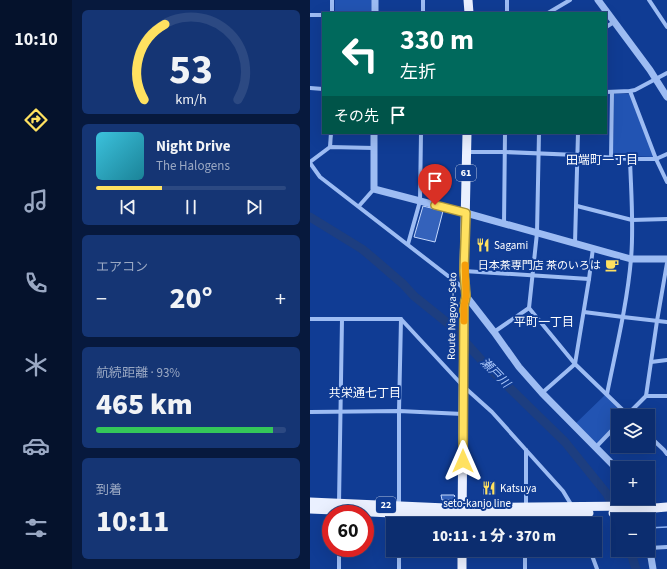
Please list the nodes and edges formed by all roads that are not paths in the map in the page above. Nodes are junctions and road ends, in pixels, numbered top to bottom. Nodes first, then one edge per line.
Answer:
1 (332, 0) edge
2 (375, 0) edge
3 (423, 0) edge
4 (468, 0) edge
5 (507, 0) edge
6 (570, 0) edge
7 (598, 0) edge
8 (649, 0) edge
9 (332, 12) edge
10 (375, 12) edge
11 (423, 12) edge
12 (469, 12) edge
13 (507, 12) edge
14 (550, 12) edge
15 (310, 15) edge
16 (322, 15) edge
17 (614, 21) junction
18 (607, 26) edge
19 (667, 27) edge
20 (667, 74) edge
21 (656, 80) junction
22 (310, 88) edge
23 (322, 88) edge
24 (607, 92) edge
25 (612, 92) junction
26 (630, 92) junction
27 (667, 97) edge
28 (330, 134) edge
29 (374, 134) edge
30 (421, 134) edge
31 (467, 134) edge
32 (505, 134) edge
33 (539, 134) edge
34 (578, 134) edge
35 (330, 148) junction
36 (374, 148) junction
37 (466, 152) junction
38 (505, 152) junction
39 (538, 154) junction
40 (667, 154) edge
41 (577, 155) junction
42 (611, 158) junction
43 (630, 159) junction
44 (656, 159) junction
45 (310, 162) edge
46 (667, 182) edge
47 (374, 189) junction
48 (420, 201) junction
49 (359, 206) junction
50 (576, 206) junction
51 (466, 213) junction
52 (667, 219) edge
53 (632, 220) junction
54 (504, 224) junction
55 (537, 233) junction
56 (575, 243) junction
57 (408, 244) junction
58 (593, 248) junction
59 (631, 259) junction
60 (667, 259) edge
61 (667, 263) edge
62 (464, 271) junction
63 (532, 275) junction
64 (589, 280) junction
65 (466, 296) junction
66 (528, 308) junction
67 (584, 312) junction
68 (623, 317) junction
69 (310, 319) edge
70 (342, 319) junction
71 (401, 319) junction
72 (657, 320) junction
73 (667, 322) edge
74 (494, 332) junction
75 (667, 360) edge
76 (651, 362) junction
77 (575, 364) junction
78 (463, 383) junction
79 (542, 394) junction
80 (607, 394) junction
81 (646, 396) junction
82 (667, 396) edge
83 (621, 409) edge
84 (634, 409) edge
85 (399, 411) junction
86 (310, 412) edge
87 (340, 412) junction
88 (463, 414) junction
89 (611, 431) edge
90 (655, 440) edge
91 (596, 447) junction
92 (666, 448) edge
93 (526, 450) junction
94 (667, 454) edge
95 (611, 463) edge
96 (310, 502) edge
97 (322, 505) edge
98 (339, 505) edge
99 (642, 505) edge
100 (667, 507) edge
101 (310, 509) edge
102 (322, 509) edge
103 (643, 509) junction
104 (374, 510) edge
105 (399, 510) junction
106 (574, 510) junction
107 (644, 513) edge
108 (463, 516) edge
109 (525, 516) edge
110 (399, 517) edge
111 (577, 517) edge
112 (667, 547) edge
113 (655, 548) edge
114 (339, 557) edge
115 (399, 557) edge
116 (462, 557) edge
117 (525, 557) edge
118 (593, 557) edge
119 (651, 557) edge
120 (339, 569) edge
121 (399, 569) edge
122 (462, 569) edge
123 (525, 569) edge
124 (597, 569) edge
125 (653, 569) edge

1 - 9 street
2 - 10 street
3 - 11 street
4 - 12 main road
5 - 13 street
6 - 14 street
7 - 17 street
8 - 19 street
15 - 16 street
17 - 18 street
17 - 21 street
20 - 21 street
21 - 26 street
21 - 27 street
22 - 23 street
24 - 25 street
25 - 26 street
25 - 42 street
26 - 44 street
28 - 35 street
29 - 36 street
30 - 48 street
31 - 37 main road, Route Nagoya-Seto / 61
32 - 38 street
33 - 39 street
34 - 41 street
35 - 36 street
35 - 45 street
36 - 47 street
37 - 38 street
37 - 51 main road, Route Nagoya-Seto / 61
38 - 39 street
38 - 54 street
39 - 41 street
39 - 55 street
40 - 44 street
41 - 42 street
41 - 50 street
42 - 43 street
43 - 44 street
43 - 53 street
44 - 46 street
45 - 49 street
47 - 48 street
47 - 49 street
48 - 51 street
48 - 57 street
49 - 57 street
50 - 53 street
50 - 56 street
51 - 54 street
51 - 62 main road, Route Nagoya-Seto / 61
52 - 53 street
53 - 59 street
54 - 55 street
55 - 56 street
55 - 63 street
56 - 58 street
57 - 65 street
58 - 59 street
58 - 64 street
59 - 60 street
59 - 68 street
61 - 72 street
62 - 63 street
62 - 65 main road, Route Nagoya-Seto / 61
63 - 64 street
63 - 66 street
64 - 67 street
65 - 74 street
65 - 78 main road, Route Nagoya-Seto / 61
66 - 74 street
66 - 77 street
67 - 68 street
67 - 77 street
68 - 72 street
68 - 80 street
69 - 70 street
70 - 71 street
70 - 87 street
71 - 78 street
71 - 85 street
72 - 73 street
72 - 76 street
74 - 79 street
75 - 76 street
76 - 81 street
77 - 79 street
77 - 80 street
78 - 88 main road, Route Nagoya-Seto / 61
78 - 93 street
79 - 91 street
80 - 83 street
81 - 82 street
81 - 84 street
85 - 87 street
85 - 88 street
85 - 105 street
86 - 87 street
87 - 98 street
88 - 108 main road, Route Nagoya-Seto / 61
89 - 91 street
90 - 92 street
91 - 95 street
92 - 94 street
93 - 106 street
93 - 109 street
96 - 97 main road, seto-kanjo line / 22
99 - 103 street
100 - 103 main road, seto-kanjo line / 22
101 - 102 main road, seto-kanjo line / 22
103 - 106 main road, seto-kanjo line / 22
103 - 107 street
104 - 105 main road, seto-kanjo line / 22
105 - 108 main road, seto-kanjo line / 22
105 - 110 street
106 - 109 main road, seto-kanjo line / 22
106 - 111 street
108 - 109 main road, seto-kanjo line / 22
112 - 113 street
114 - 120 street
115 - 121 street
116 - 122 main road
117 - 123 street
118 - 124 street
119 - 125 street

